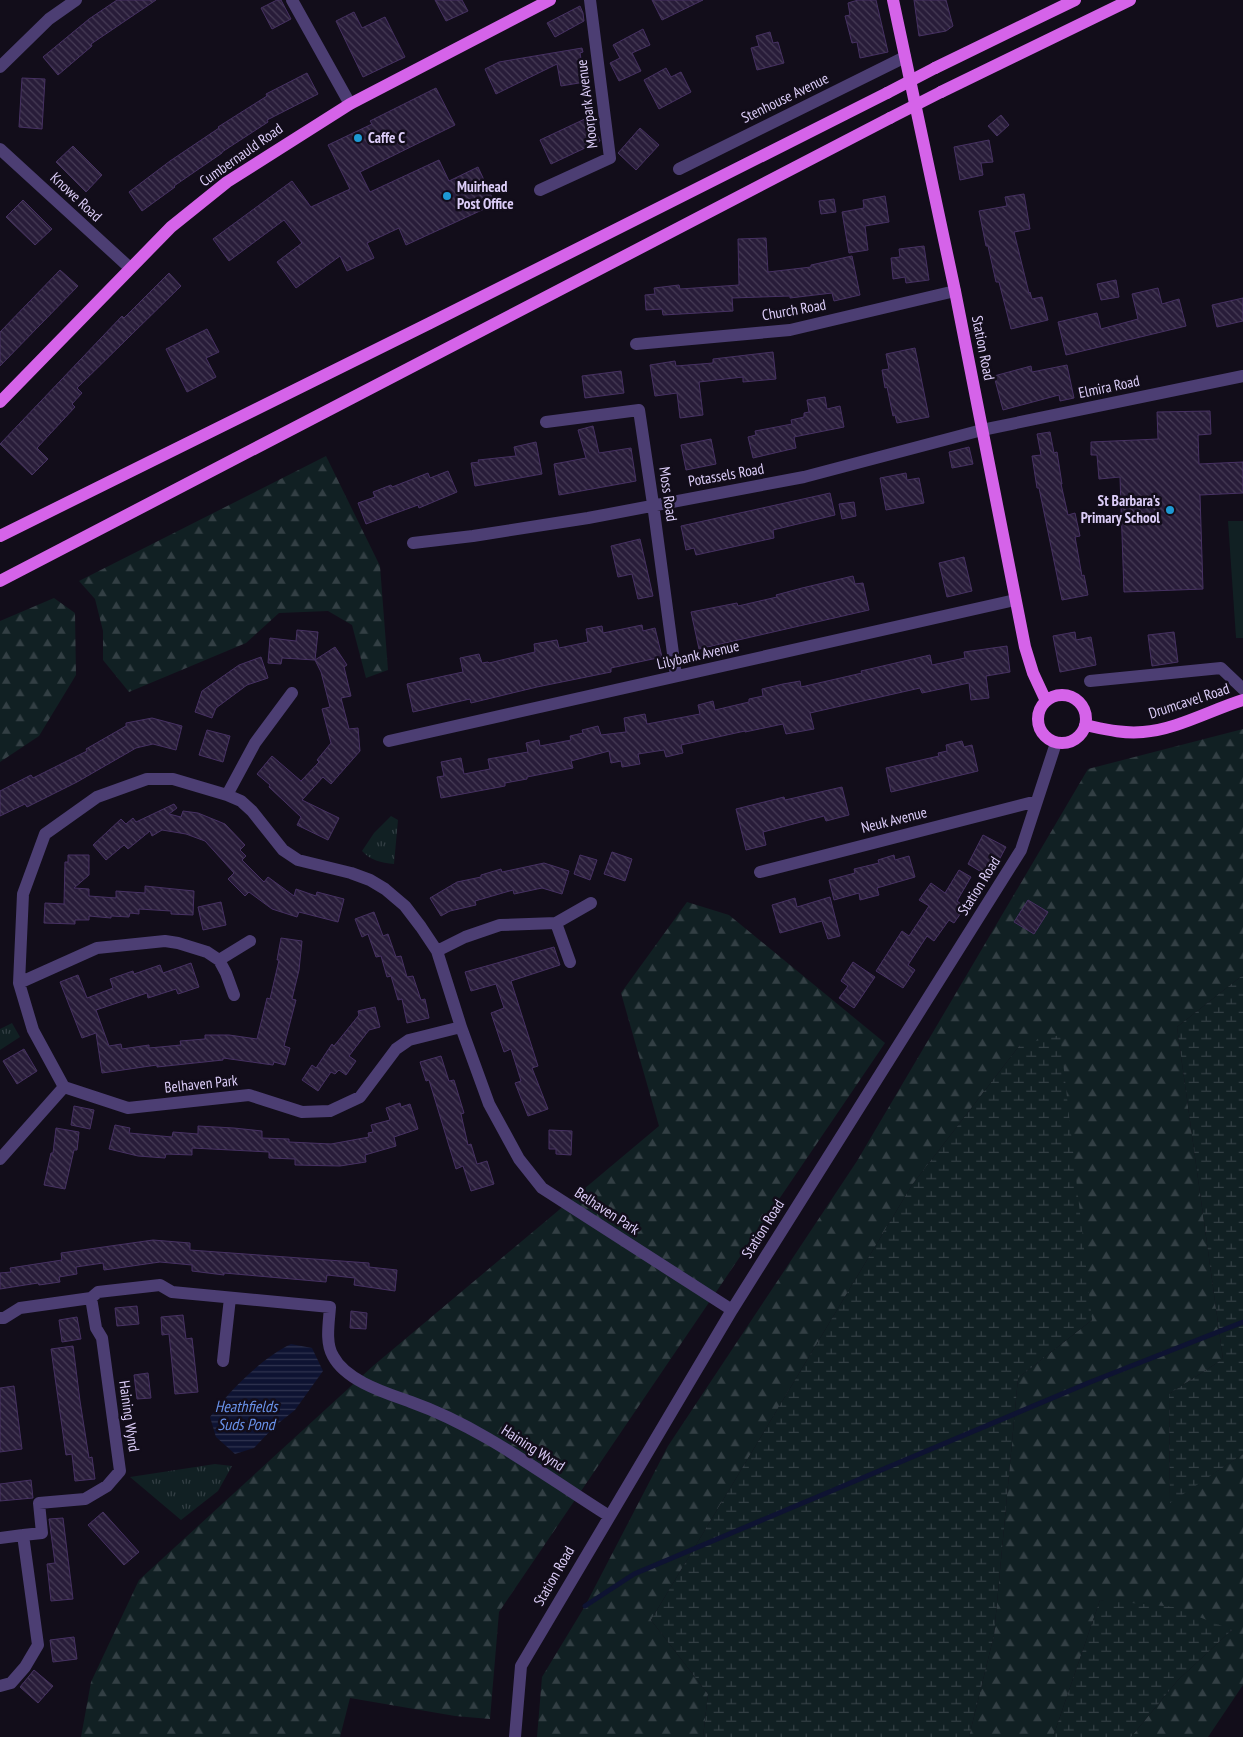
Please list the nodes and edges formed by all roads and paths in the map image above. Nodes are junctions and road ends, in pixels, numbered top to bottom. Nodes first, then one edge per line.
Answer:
1 (76, 0) edge
2 (292, 0) edge
3 (550, 0) edge
4 (590, 0) edge
5 (893, 0) edge
6 (1075, 0) edge
7 (1130, 0) edge
8 (905, 57) junction
9 (0, 67) edge
10 (350, 104) junction
11 (0, 149) edge
12 (679, 169) dead end
13 (540, 190) dead end
14 (130, 268) junction
15 (955, 291) junction
16 (636, 344) dead end
17 (1243, 376) edge
18 (0, 402) edge
19 (546, 422) dead end
20 (982, 430) junction
21 (654, 504) junction
22 (0, 536) edge
23 (413, 544) dead end
24 (0, 581) edge
25 (1015, 600) junction
26 (676, 676) junction
27 (1090, 681) dead end
28 (1243, 690) edge
29 (292, 693) dead end
30 (1243, 700) edge
31 (1046, 701) junction
32 (1085, 725) junction
33 (389, 741) dead end
34 (1056, 743) junction
35 (228, 794) junction
36 (1036, 801) junction
37 (760, 872) dead end
38 (591, 903) dead end
39 (556, 923) junction
40 (250, 941) dead end
41 (437, 951) junction
42 (219, 960) junction
43 (570, 962) dead end
44 (19, 983) junction
45 (234, 995) dead end
46 (461, 1027) junction
47 (64, 1087) junction
48 (0, 1159) edge
49 (91, 1298) junction
50 (230, 1298) junction
51 (732, 1310) junction
52 (0, 1318) edge
53 (223, 1361) dead end
54 (609, 1516) junction
55 (23, 1535) junction
56 (0, 1538) edge
57 (0, 1686) edge
58 (516, 1737) edge

1 - 9 street
2 - 10 street
3 - 10 main road, Cumbernauld Road
4 - 13 street, Moorpark Avenue
5 - 8 main road, Station Road
6 - 22 main road, bridge
7 - 24 main road, bridge
8 - 12 street, Stenhouse Avenue
8 - 15 main road, Station Road
10 - 14 main road, Cumbernauld Road
11 - 14 street, Knowe Road
14 - 18 main road, Cumbernauld Road
15 - 16 street, Church Road
15 - 20 main road, Station Road
17 - 20 street, Elmira Road
19 - 21 street, Moss Road
20 - 21 street, Potassels Road
20 - 25 main road, Station Road
21 - 23 street, Potassels Road
21 - 26 street, Moss Road
25 - 26 street, Lilybank Avenue
25 - 31 main road, Station Road
26 - 33 street, Lilybank Avenue
27 - 28 street
29 - 35 street
30 - 32 main road, Drumcavel Road
31 - 32 main road
31 - 34 main road
32 - 34 main road
34 - 36 street, Station Road
35 - 41 street, Belhaven Park
35 - 44 street, Belhaven Park
36 - 37 street, Neuk Avenue
36 - 51 street, Station Road
38 - 39 street
39 - 41 street
39 - 43 street
40 - 42 street
41 - 46 street, Belhaven Park
42 - 44 street
42 - 45 street
44 - 47 street, Belhaven Park
46 - 47 street, Belhaven Park
46 - 51 street, Belhaven Park
47 - 48 street
49 - 50 street, Haining Wynd
49 - 52 street, Haining Wynd
49 - 55 street, Haining Wynd
50 - 53 street
50 - 54 street, Haining Wynd
51 - 54 street, Station Road
54 - 58 street, Station Road
55 - 56 street
55 - 57 street

